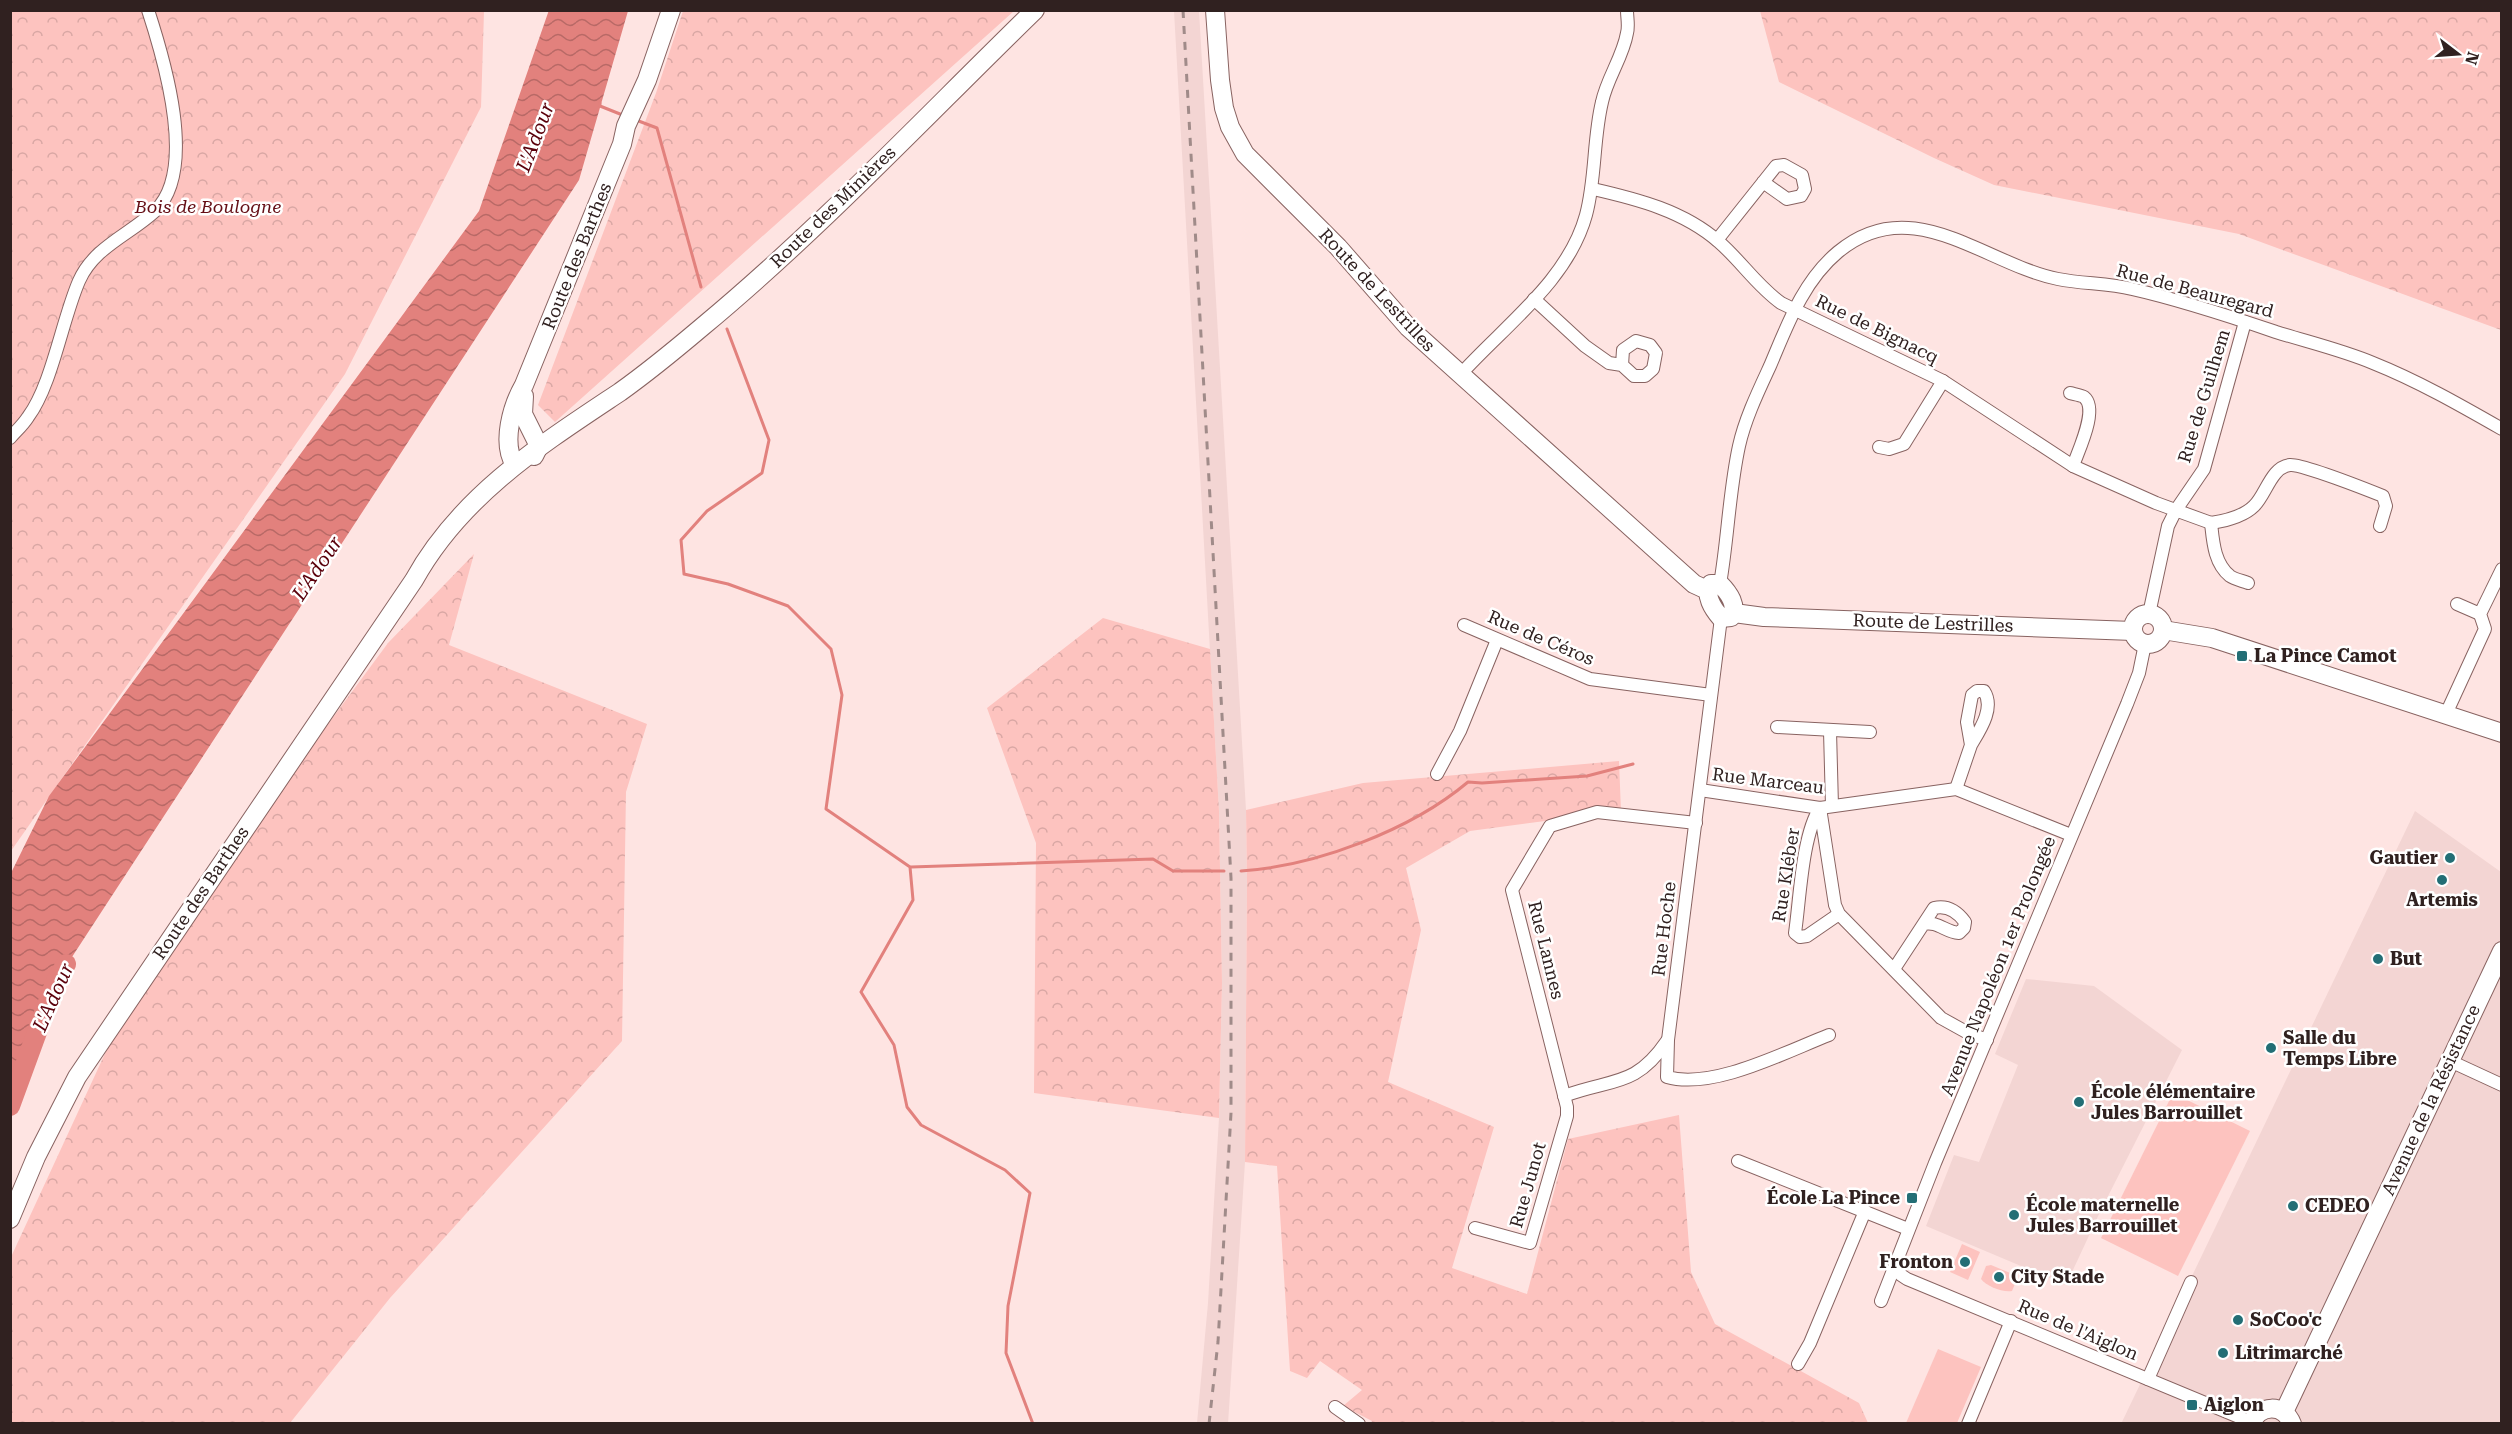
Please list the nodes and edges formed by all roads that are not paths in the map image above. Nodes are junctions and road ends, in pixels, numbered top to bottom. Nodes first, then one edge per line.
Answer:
1 (148, 10) edge
2 (671, 10) edge
3 (1035, 10) edge
4 (1215, 10) edge
5 (1627, 10) edge
6 (1763, 182) dead end
7 (1593, 189) junction
8 (1717, 240) junction
9 (1534, 299) junction
10 (1795, 310) junction
11 (2245, 322) junction
12 (1622, 365) dead end
13 (1460, 375) junction
14 (1943, 381) junction
15 (524, 385) junction
16 (621, 391) junction
17 (2070, 393) dead end
18 (2502, 429) edge
19 (10, 438) edge
20 (539, 446) junction
21 (1879, 447) dead end
22 (2073, 466) junction
23 (520, 468) junction
24 (2176, 510) junction
25 (2211, 523) junction
26 (2380, 526) dead end
27 (2502, 569) edge
28 (414, 580) junction
29 (2248, 583) dead end
30 (1714, 587) junction
31 (2457, 604) dead end
32 (2150, 614) junction
33 (2480, 614) junction
34 (1728, 615) junction
35 (1464, 625) dead end
36 (2163, 630) junction
37 (2139, 637) junction
38 (1497, 640) junction
39 (1711, 695) junction
40 (2446, 714) junction
41 (1777, 727) dead end
42 (1830, 731) junction
43 (1870, 732) dead end
44 (2502, 733) edge
45 (1971, 745) dead end
46 (1437, 774) dead end
47 (1956, 789) junction
48 (1700, 790) junction
49 (1826, 807) junction
50 (1696, 823) junction
51 (2071, 835) junction
52 (1839, 914) junction
53 (1924, 924) dead end
54 (2502, 951) edge
55 (1894, 969) junction
56 (1829, 1035) dead end
57 (1668, 1040) junction
58 (1987, 1040) junction
59 (2450, 1061) junction
60 (2502, 1085) edge
61 (1564, 1096) junction
62 (1567, 1116) joint
63 (1738, 1161) dead end
64 (1865, 1211) junction
65 (10, 1219) edge
66 (1474, 1228) dead end
67 (1908, 1229) junction
68 (1896, 1264) junction
69 (2192, 1282) dead end
70 (1881, 1301) dead end
71 (2011, 1321) junction
72 (1798, 1364) dead end
73 (2148, 1379) junction
74 (1335, 1407) dead end
75 (2288, 1418) edge
76 (2251, 1423) edge
77 (1359, 1424) edge
78 (1968, 1424) edge

1 - 19 street
2 - 15 main road, Route des Barthes
3 - 16 main road, Route des Minières
4 - 13 main road, Route de Lestrilles
5 - 7 street
6 - 8 street
7 - 8 street, Rue de Bignacq
7 - 9 street
8 - 10 street, Rue de Bignacq
9 - 12 street
9 - 13 street
10 - 11 street, Rue de Beauregard
10 - 14 street, Rue de Bignacq
10 - 30 street, Rue de Beauregard
11 - 18 street, Rue de Beauregard
11 - 24 street, Rue de Guilhem
13 - 30 main road, Route de Lestrilles
14 - 21 street, Rue de Bignacq
14 - 22 street, Rue de Bignacq
15 - 20 main road, Route des Barthes
15 - 23 main road, Route des Barthes
16 - 20 main road, Route des Minières
16 - 23 main road, Route des Minières
17 - 22 street
20 - 23 main road, Route des Minières
22 - 24 street, Rue de Bignacq
23 - 28 main road, Route des Barthes
23 - 28 main road, Route des Barthes
24 - 25 street, Rue de Bignacq
24 - 32 street, Rue de Guilhem
25 - 26 street
25 - 29 street
27 - 33 street
28 - 65 main road, Route des Barthes
30 - 34 main road
31 - 33 street
32 - 36 main road
32 - 37 main road
33 - 40 street
34 - 37 main road, Route de Lestrilles
34 - 39 street, Rue Hoche
35 - 38 street, Rue de Céros
36 - 37 main road
36 - 40 main road
37 - 51 street, Avenue Napoléon 1er Prolongée
38 - 39 street, Rue de Céros
38 - 46 street
39 - 48 street, Rue Hoche
40 - 44 main road
41 - 42 street
42 - 43 street
42 - 49 street, Rue Marceau
45 - 47 street
47 - 49 street, Rue Marceau
47 - 51 street, Rue Marceau
48 - 49 street, Rue Marceau
48 - 50 street, Rue Hoche
49 - 52 street, Rue Kléber
49 - 52 street, Rue Kléber
50 - 57 street, Rue Hoche
50 - 61 street, Rue Lannes
51 - 58 street, Avenue Napoléon 1er Prolongée
52 - 55 street
53 - 55 street
54 - 59 main road, Avenue de la Résistance
55 - 58 street
56 - 57 street, Rue Hoche
57 - 61 street
58 - 67 street, Avenue Napoléon 1er Prolongée
59 - 60 street
59 - 75 main road, Avenue de la Résistance
61 - 62 street, Rue Lannes
62 - 66 street, Rue Junot
63 - 64 street
64 - 67 street
64 - 72 street
67 - 68 street, Avenue Napoléon 1er Prolongée
68 - 70 street, Avenue Napoléon 1er Prolongée
68 - 71 street, Rue de l'Aiglon
69 - 73 street
71 - 73 street, Rue de l'Aiglon
71 - 78 street
73 - 76 street, Rue de l'Aiglon
74 - 77 street
75 - 76 main road

